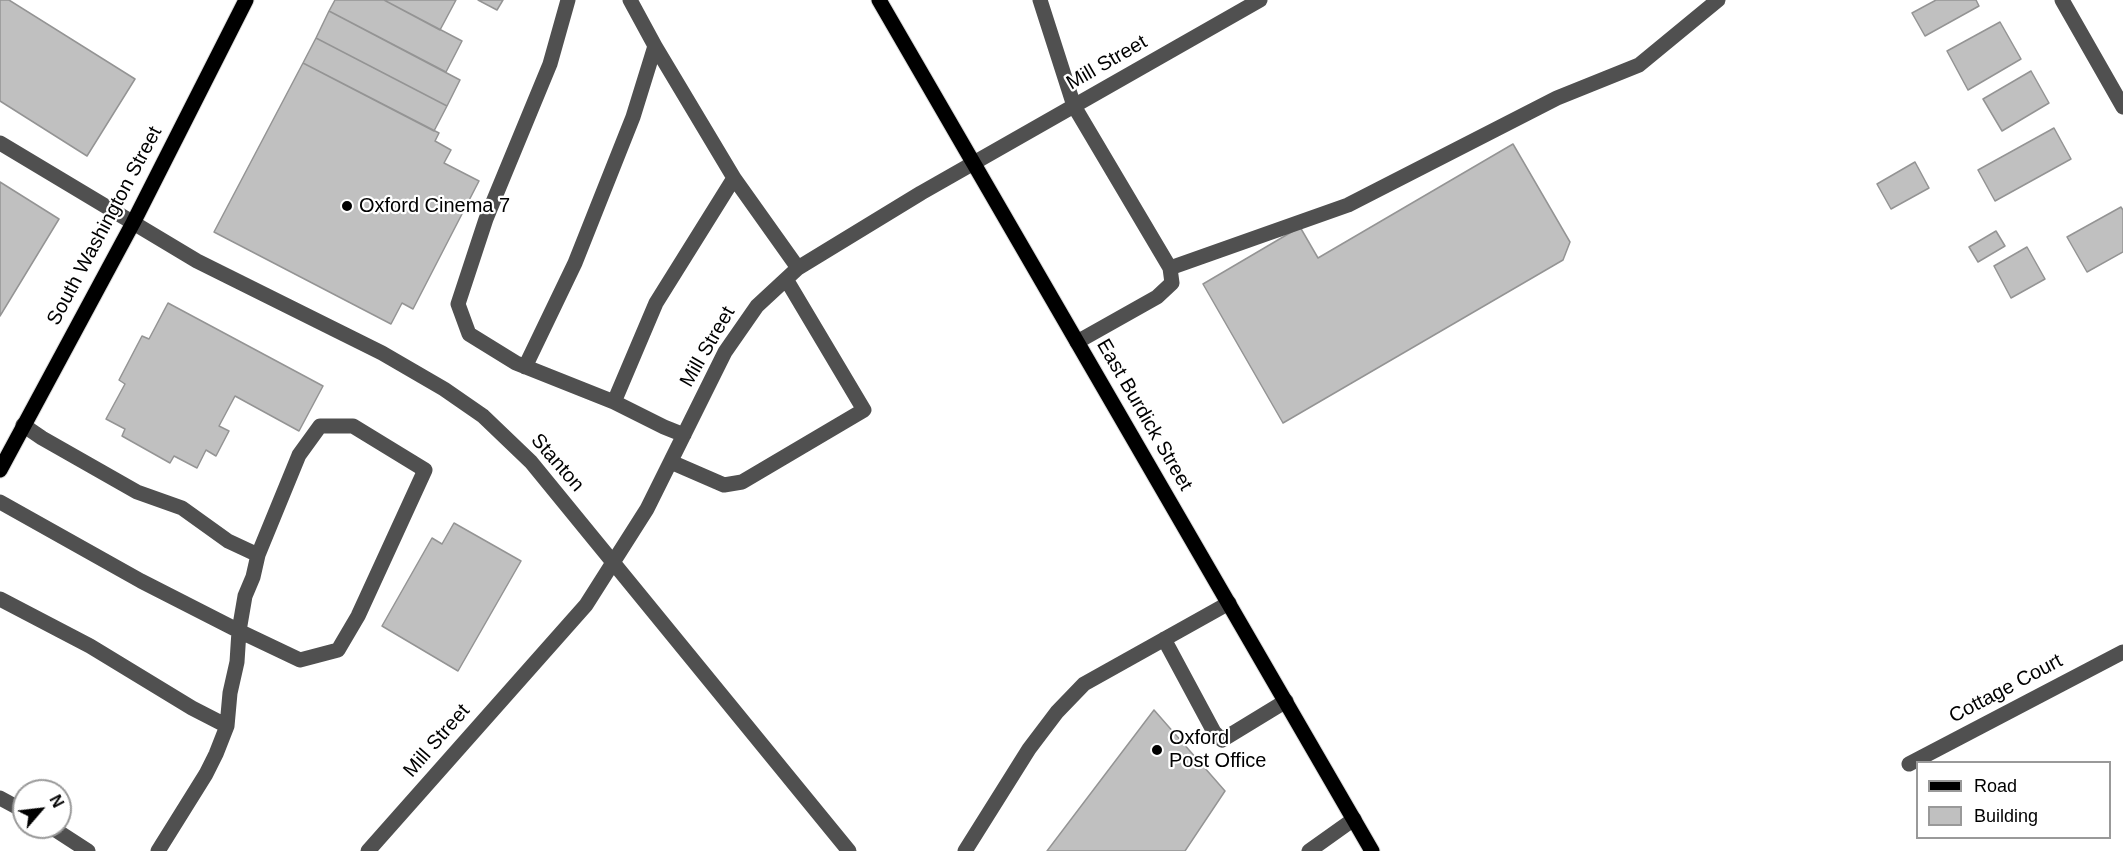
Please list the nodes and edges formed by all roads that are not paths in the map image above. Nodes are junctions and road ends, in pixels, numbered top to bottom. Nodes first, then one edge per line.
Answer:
1 (246, 0) edge
2 (568, 0) edge
3 (630, 0) edge
4 (879, 0) edge
5 (1040, 0) edge
6 (1260, 0) edge
7 (1718, 0) edge
8 (2062, 0) edge
9 (655, 46) junction
10 (1074, 106) junction
11 (2123, 107) edge
12 (0, 143) edge
13 (974, 164) junction
14 (734, 178) junction
15 (133, 223) junction
16 (798, 268) junction
17 (1170, 268) junction
18 (786, 279) junction
19 (1077, 342) junction
20 (525, 367) junction
21 (614, 402) junction
22 (23, 425) junction
23 (684, 435) junction
24 (670, 462) junction
25 (0, 470) edge
26 (0, 502) edge
27 (258, 555) junction
28 (613, 562) junction
29 (0, 599) edge
30 (1229, 603) junction
31 (239, 631) junction
32 (1164, 639) junction
33 (2123, 652) edge
34 (1286, 701) junction
35 (227, 726) junction
36 (1910, 764) dead end
37 (1354, 819) junction
38 (70, 839) edge
39 (88, 851) edge
40 (158, 851) edge
41 (368, 851) edge
42 (849, 851) edge
43 (965, 851) edge
44 (1309, 851) edge
45 (1372, 851) edge

1 - 15 main road, South Washington Street
2 - 20 street
3 - 9 street
4 - 13 main road, East Burdick Street
5 - 10 street
6 - 10 street, Mill Street
7 - 17 street
8 - 11 street
9 - 14 street
9 - 20 street
10 - 13 street, Mill Street
10 - 17 street
12 - 15 street, Stanton
13 - 16 street, Mill Street
13 - 19 main road, East Burdick Street
14 - 16 street
14 - 21 street
15 - 22 main road, South Washington Street
15 - 28 street, Stanton
16 - 18 street, Mill Street
17 - 19 street
18 - 23 street, Mill Street
18 - 24 street
19 - 30 main road, East Burdick Street
20 - 21 street
21 - 23 street
22 - 25 main road, South Washington Street
22 - 27 street
23 - 24 street, Mill Street
24 - 28 street, Mill Street
26 - 31 street
27 - 31 street
27 - 31 street
28 - 41 street, Mill Street
28 - 42 street, Stanton
29 - 35 street
30 - 32 street
30 - 34 main road, East Burdick Street
31 - 35 street
32 - 34 street
32 - 43 street
33 - 36 street, Cottage Court
34 - 37 main road, East Burdick Street
35 - 40 street
37 - 44 street
37 - 45 main road, East Burdick Street
38 - 39 street

